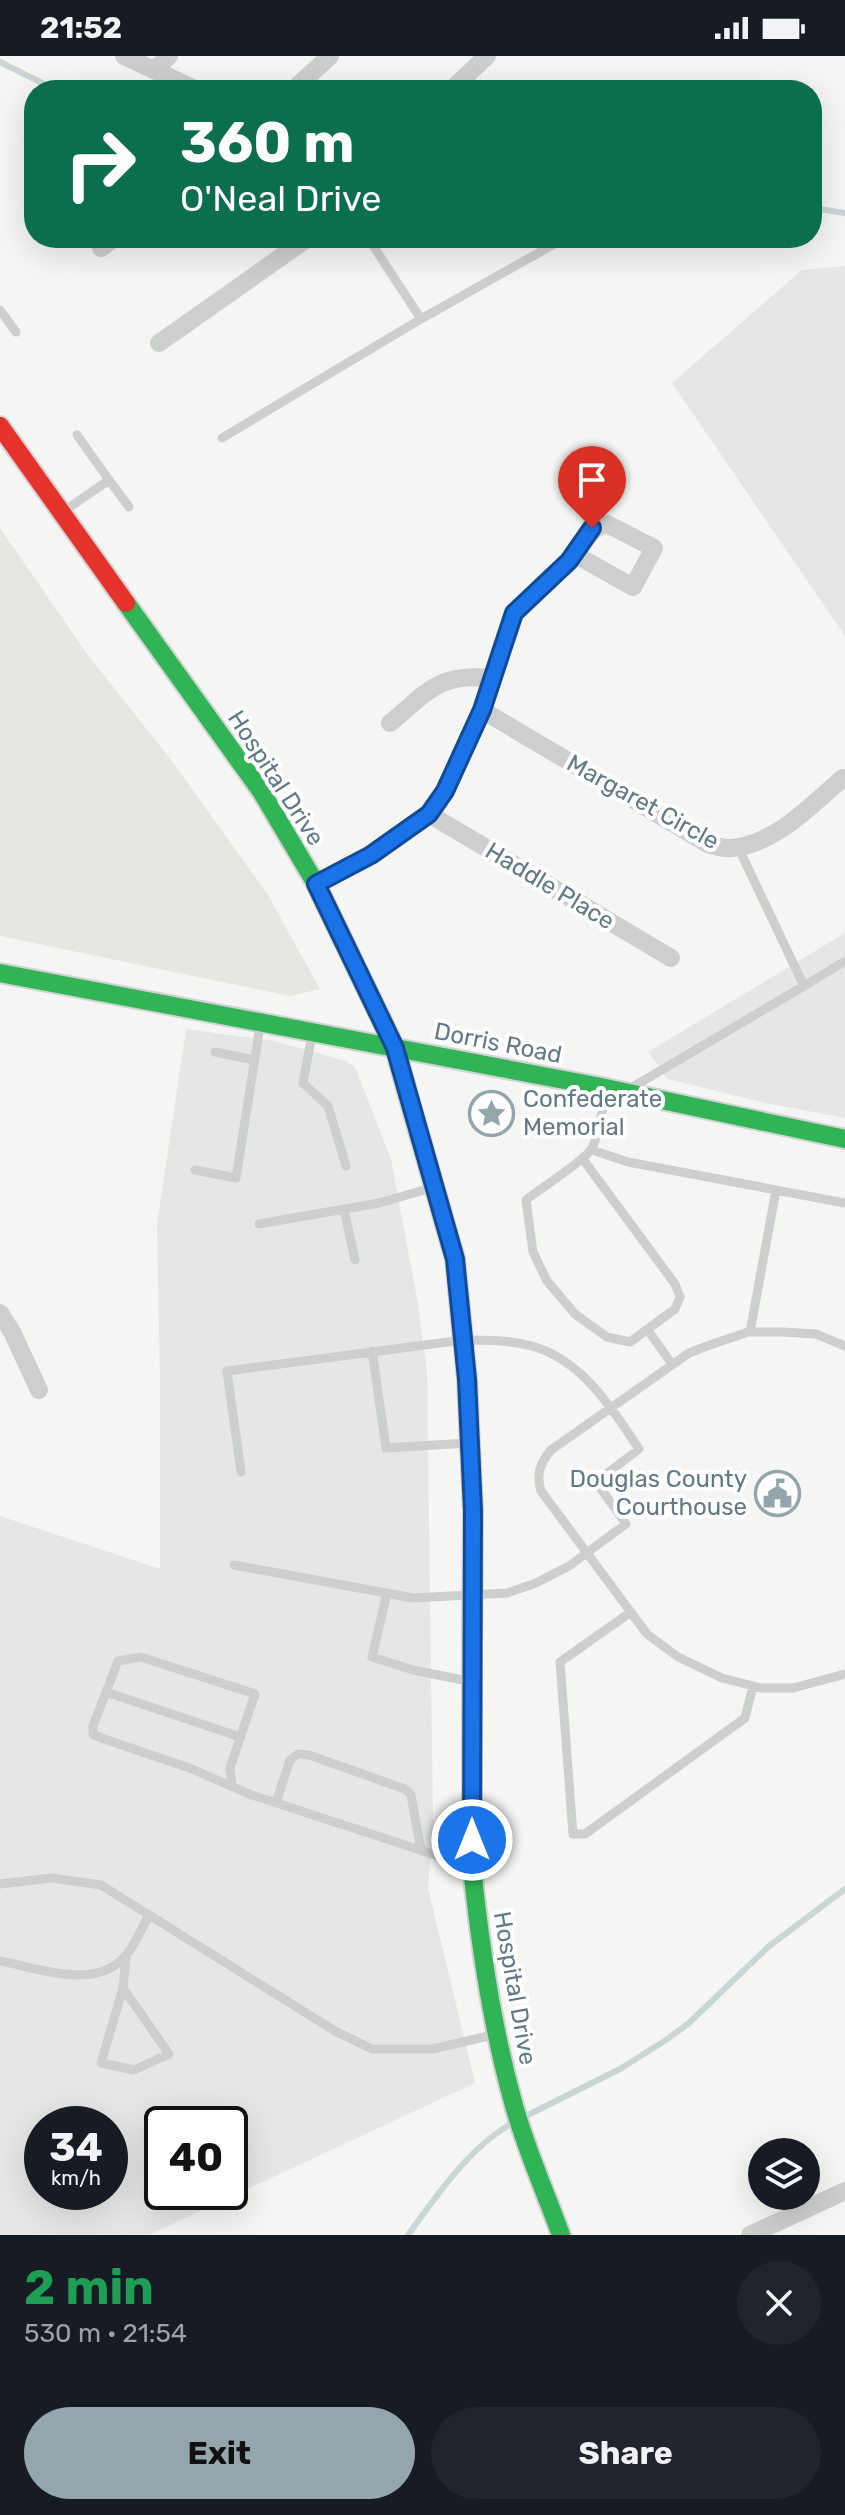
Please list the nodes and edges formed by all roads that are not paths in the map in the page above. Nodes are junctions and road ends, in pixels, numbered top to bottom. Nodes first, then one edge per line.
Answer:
1 (124, 56) edge
2 (169, 56) edge
3 (330, 56) edge
4 (487, 56) edge
5 (154, 70) junction
6 (176, 80) edge
7 (304, 80) edge
8 (462, 80) edge
9 (294, 248) edge
10 (375, 248) edge
11 (547, 248) edge
12 (0, 310) edge
13 (421, 319) junction
14 (16, 332) dead end
15 (159, 343) dead end
16 (0, 426) edge
17 (77, 435) dead end
18 (222, 438) dead end
19 (109, 480) junction
20 (129, 507) dead end
21 (62, 513) junction
22 (574, 554) dead end
23 (491, 678) junction
24 (482, 710) junction
25 (390, 723) dead end
26 (843, 778) dead end
27 (429, 814) junction
28 (738, 847) junction
29 (316, 884) junction
30 (671, 958) dead end
31 (845, 961) edge
32 (0, 973) edge
33 (804, 986) junction
34 (260, 1022) junction
35 (313, 1032) junction
36 (395, 1048) junction
37 (215, 1052) dead end
38 (255, 1060) junction
39 (616, 1090) junction
40 (845, 1139) edge
41 (592, 1150) junction
42 (582, 1158) junction
43 (346, 1166) dead end
44 (195, 1170) dead end
45 (434, 1187) junction
46 (776, 1190) junction
47 (845, 1203) edge
48 (344, 1209) junction
49 (259, 1224) dead end
50 (355, 1260) dead end
51 (0, 1313) edge
52 (647, 1329) junction
53 (750, 1332) junction
54 (463, 1340) junction
55 (845, 1346) edge
56 (372, 1351) junction
57 (672, 1364) junction
58 (39, 1390) dead end
59 (611, 1408) junction
60 (470, 1442) junction
61 (241, 1472) dead end
62 (586, 1553) junction
63 (234, 1565) dead end
64 (387, 1593) junction
65 (472, 1594) junction
66 (631, 1612) junction
67 (845, 1674) edge
68 (472, 1681) junction
69 (753, 1686) junction
70 (106, 1692) junction
71 (240, 1737) junction
72 (232, 1786) junction
73 (276, 1803) junction
74 (421, 1851) junction
75 (472, 1867) junction
76 (0, 1884) edge
77 (149, 1915) junction
78 (126, 1956) junction
79 (0, 1961) edge
80 (123, 1988) junction
81 (496, 2034) junction
82 (845, 2191) edge
83 (561, 2235) edge
84 (750, 2235) edge

1 - 5 street
2 - 5 street
3 - 7 street
4 - 8 street
5 - 6 street
9 - 15 street
10 - 13 lane
11 - 13 lane
12 - 14 lane
13 - 18 lane
16 - 21 street, Hospital Drive
17 - 19 lane
19 - 20 lane
19 - 21 lane
21 - 29 street, Hospital Drive
22 - 23 street
23 - 24 street
23 - 25 street
24 - 27 street
24 - 28 street, Margaret Circle
26 - 28 street, Margaret Circle
27 - 29 street
27 - 30 street, Haddle Place
28 - 33 lane
29 - 36 street, Hospital Drive
31 - 33 lane
32 - 34 street, Dorris Road
33 - 39 lane
34 - 35 street, Dorris Road
34 - 38 lane
35 - 36 street, Dorris Road
35 - 43 lane
36 - 39 street, Dorris Road
36 - 45 street, Hospital Drive
37 - 38 lane
38 - 44 lane
39 - 40 street, Dorris Road
39 - 41 lane
41 - 42 lane
41 - 46 lane
42 - 52 lane
42 - 52 lane
45 - 48 lane
45 - 54 street, Hospital Drive
46 - 47 lane
46 - 53 lane
48 - 49 lane
48 - 50 lane
51 - 58 street
52 - 57 lane
53 - 55 lane
53 - 57 lane
54 - 56 lane
54 - 59 lane
54 - 60 street, Hospital Drive
56 - 60 lane
56 - 61 lane
57 - 59 lane
59 - 62 lane
59 - 62 lane
60 - 65 street, Hospital Drive
62 - 65 lane
62 - 66 lane
63 - 64 lane
64 - 65 lane
64 - 68 lane
65 - 68 street, Hospital Drive
66 - 69 lane
66 - 69 lane
67 - 69 lane
68 - 75 street, Hospital Drive
70 - 71 lane
70 - 71 lane
70 - 72 lane
71 - 72 lane
72 - 73 lane
73 - 74 lane
73 - 74 lane
74 - 75 lane
75 - 81 street, Hospital Drive
76 - 77 lane
77 - 78 lane
77 - 81 lane
78 - 79 lane
78 - 80 lane
80 - 80 lane
81 - 83 street, Hospital Drive
82 - 84 street

